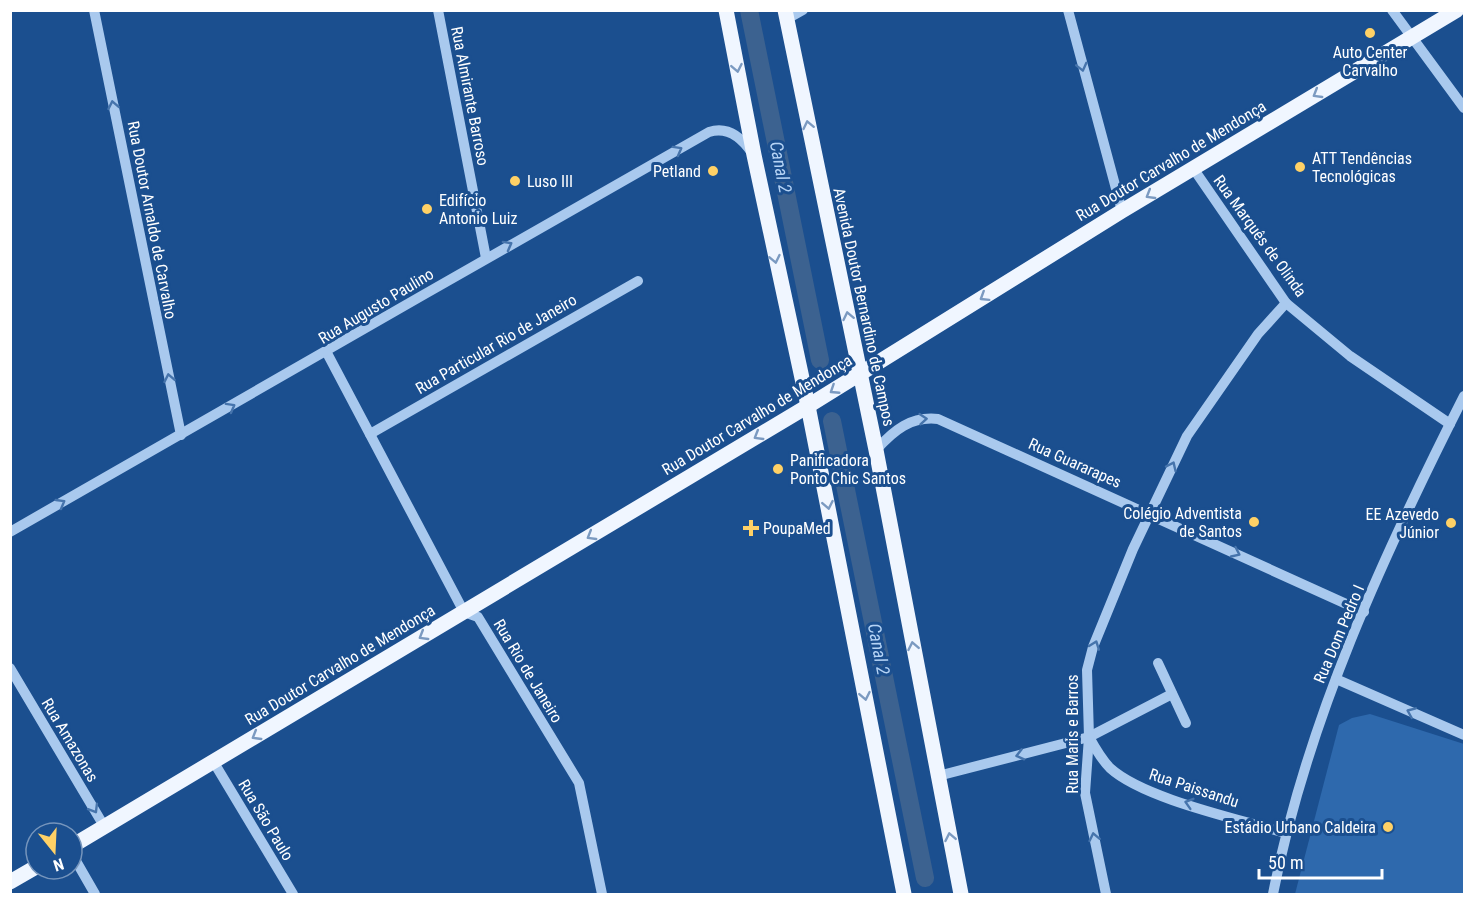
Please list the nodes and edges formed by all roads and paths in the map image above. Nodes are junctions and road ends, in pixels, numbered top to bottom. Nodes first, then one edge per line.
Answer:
1 (94, 10) edge
2 (438, 10) edge
3 (726, 10) edge
4 (803, 10) edge
5 (1068, 10) edge
6 (1392, 10) edge
7 (1457, 10) edge
8 (786, 15) edge
9 (1411, 38) junction
10 (1464, 108) edge
11 (753, 155) junction
12 (1193, 168) junction
13 (1122, 211) junction
14 (486, 258) junction
15 (638, 281) dead end
16 (1286, 303) junction
17 (327, 353) junction
18 (859, 373) junction
19 (1464, 396) edge
20 (808, 406) junction
21 (1450, 424) junction
22 (370, 434) junction
23 (180, 435) junction
24 (876, 450) junction
25 (1151, 514) junction
26 (10, 532) edge
27 (464, 612) junction
28 (1364, 612) junction
29 (1158, 663) dead end
30 (10, 668) edge
31 (1336, 679) junction
32 (1172, 694) junction
33 (1186, 723) dead end
34 (1464, 735) edge
35 (1089, 738) junction
36 (213, 761) junction
37 (938, 776) junction
38 (104, 826) junction
39 (1285, 833) junction
40 (84, 838) edge
41 (24, 874) edge
42 (84, 875) edge
43 (10, 882) edge
44 (95, 894) edge
45 (293, 894) edge
46 (602, 894) edge
47 (904, 894) edge
48 (962, 894) edge
49 (1106, 894) edge
50 (1273, 894) edge

23 -> 1 street, Rua Doutor Arnaldo de Carvalho
2 - 14 street, Rua Almirante Barroso
3 -> 11 main road
4 - 8 street
5 -> 13 street
6 - 9 street
7 - 9 main road, Rua Doutor Carvalho de Mendonça
18 -> 8 main road, Avenida Doutor Bernardino de Campos
9 - 10 street
9 -> 12 main road, Rua Doutor Carvalho de Mendonça
14 -> 11 street, Rua Augusto Paulino
11 -> 20 main road
12 -> 13 main road, Rua Doutor Carvalho de Mendonça
12 - 16 street, Rua Marquês de Olinda
13 -> 18 main road, Rua Doutor Carvalho de Mendonça
14 - 17 street, Rua Augusto Paulino
15 - 22 street, Rua Particular Rio de Janeiro
16 - 21 street, Rua Marquês de Olinda
25 -> 16 street, Rua Maris e Barros
17 - 22 street, Rua Rio de Janeiro
23 -> 17 street, Rua Augusto Paulino
18 -> 20 main road, Rua Doutor Carvalho de Mendonça
18 - 24 main road, Avenida Doutor Bernardino de Campos
19 - 21 street, Rua Dom Pedro I
20 -> 27 main road, Rua Doutor Carvalho de Mendonça
20 -> 47 main road
21 - 28 street, Rua Dom Pedro I
22 - 27 street, Rua Rio de Janeiro
26 -> 23 street, Rua Augusto Paulino
24 -> 25 street, Rua Guararapes
37 -> 24 main road, Avenida Doutor Bernardino de Campos
25 -> 28 street, Rua Guararapes
35 -> 25 street, Rua Maris e Barros
27 -> 36 main road, Rua Doutor Carvalho de Mendonça
27 - 46 street, Rua Rio de Janeiro
28 - 31 street, Rua Dom Pedro I
29 - 32 street
30 -> 38 street, Rua Amazonas
34 -> 31 street
31 - 39 street, Rua Dom Pedro I
32 - 33 street
32 - 35 street
35 -> 37 street
39 -> 35 street, Rua Paissandu
49 -> 35 street, Rua Maris e Barros
36 - 38 main road, Rua Doutor Carvalho de Mendonça
36 - 45 street, Rua São Paulo
48 -> 37 main road, Avenida Doutor Bernardino de Campos
38 - 40 main road, Rua Doutor Carvalho de Mendonça
39 - 50 street, Rua Dom Pedro I
41 - 43 main road
42 - 44 street

